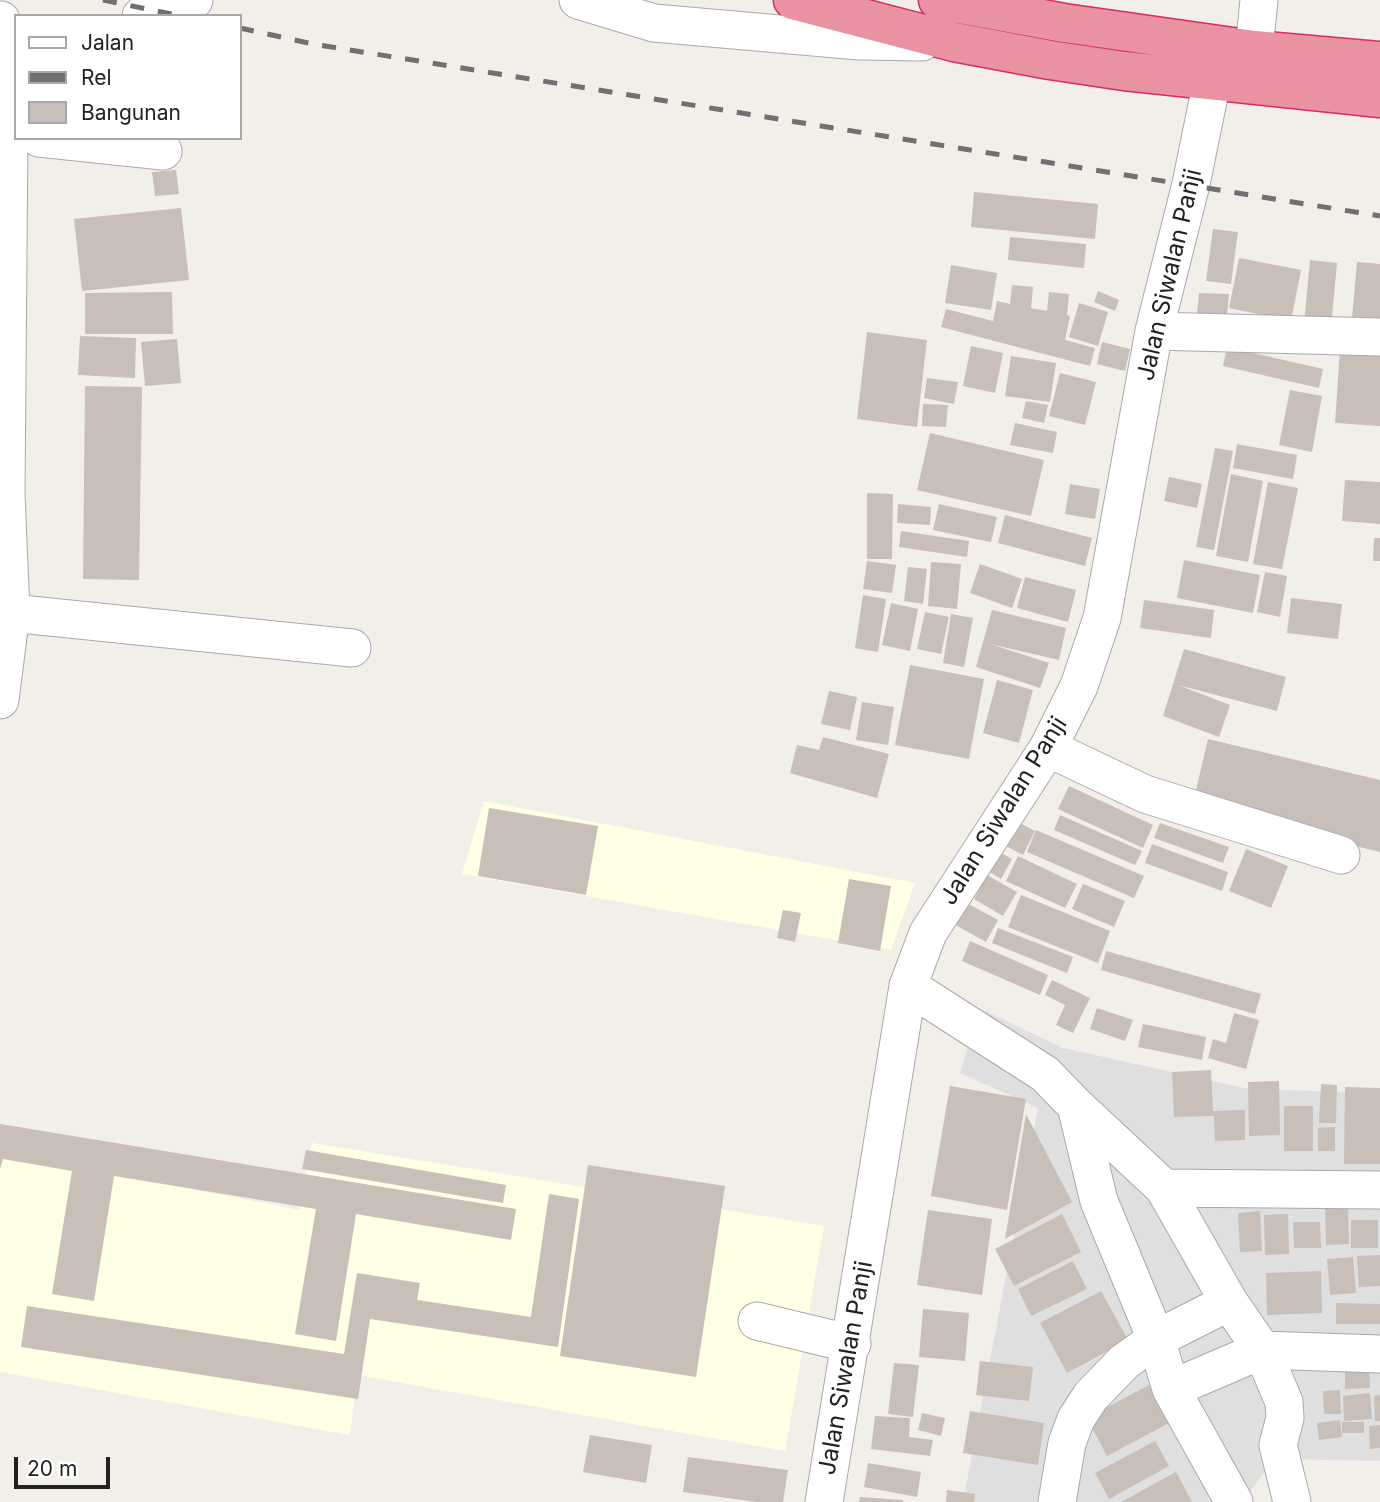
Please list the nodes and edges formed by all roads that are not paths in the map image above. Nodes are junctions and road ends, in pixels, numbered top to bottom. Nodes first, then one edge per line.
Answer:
1 (194, 0) edge
2 (578, 0) edge
3 (793, 0) edge
4 (938, 0) edge
5 (1259, 0) edge
6 (148, 14) edge
7 (6, 20) edge
8 (954, 42) junction
9 (1254, 50) junction
10 (1380, 61) edge
11 (1212, 81) junction
12 (14, 82) edge
13 (1380, 98) edge
14 (21, 140) edge
15 (59, 140) edge
16 (163, 151) dead end
17 (1154, 331) junction
18 (1380, 337) edge
19 (3, 494) edge
20 (11, 614) junction
21 (352, 648) dead end
22 (0, 700) edge
23 (1048, 748) junction
24 (1341, 855) dead end
25 (908, 986) junction
26 (1076, 1106) junction
27 (1164, 1188) junction
28 (1380, 1191) edge
29 (1229, 1302) junction
30 (757, 1321) dead end
31 (1156, 1339) junction
32 (852, 1344) junction
33 (1262, 1350) junction
34 (1380, 1354) edge
35 (1171, 1389) junction
36 (824, 1502) edge
37 (1056, 1502) edge
38 (1234, 1502) edge
39 (1292, 1502) edge

1 - 6 street
2 - 8 street
3 - 8 highway
4 - 9 highway
5 - 9 street
7 - 12 street
8 - 11 highway
9 - 10 highway
11 - 13 highway
11 - 17 street, Jalan Siwalan Panji
14 - 19 street
15 - 16 street
17 - 18 street
17 - 23 street, Jalan Siwalan Panji
19 - 20 street
20 - 21 street
20 - 22 street
23 - 24 street
23 - 25 street, Jalan Siwalan Panji
25 - 26 street
25 - 32 street, Jalan Siwalan Panji
26 - 27 street
26 - 31 street
27 - 28 street
27 - 29 street
29 - 31 street
29 - 33 street
30 - 32 street
31 - 35 street
31 - 37 street
32 - 36 street, Jalan Siwalan Panji
33 - 34 street
33 - 35 street
33 - 39 street
35 - 38 street

